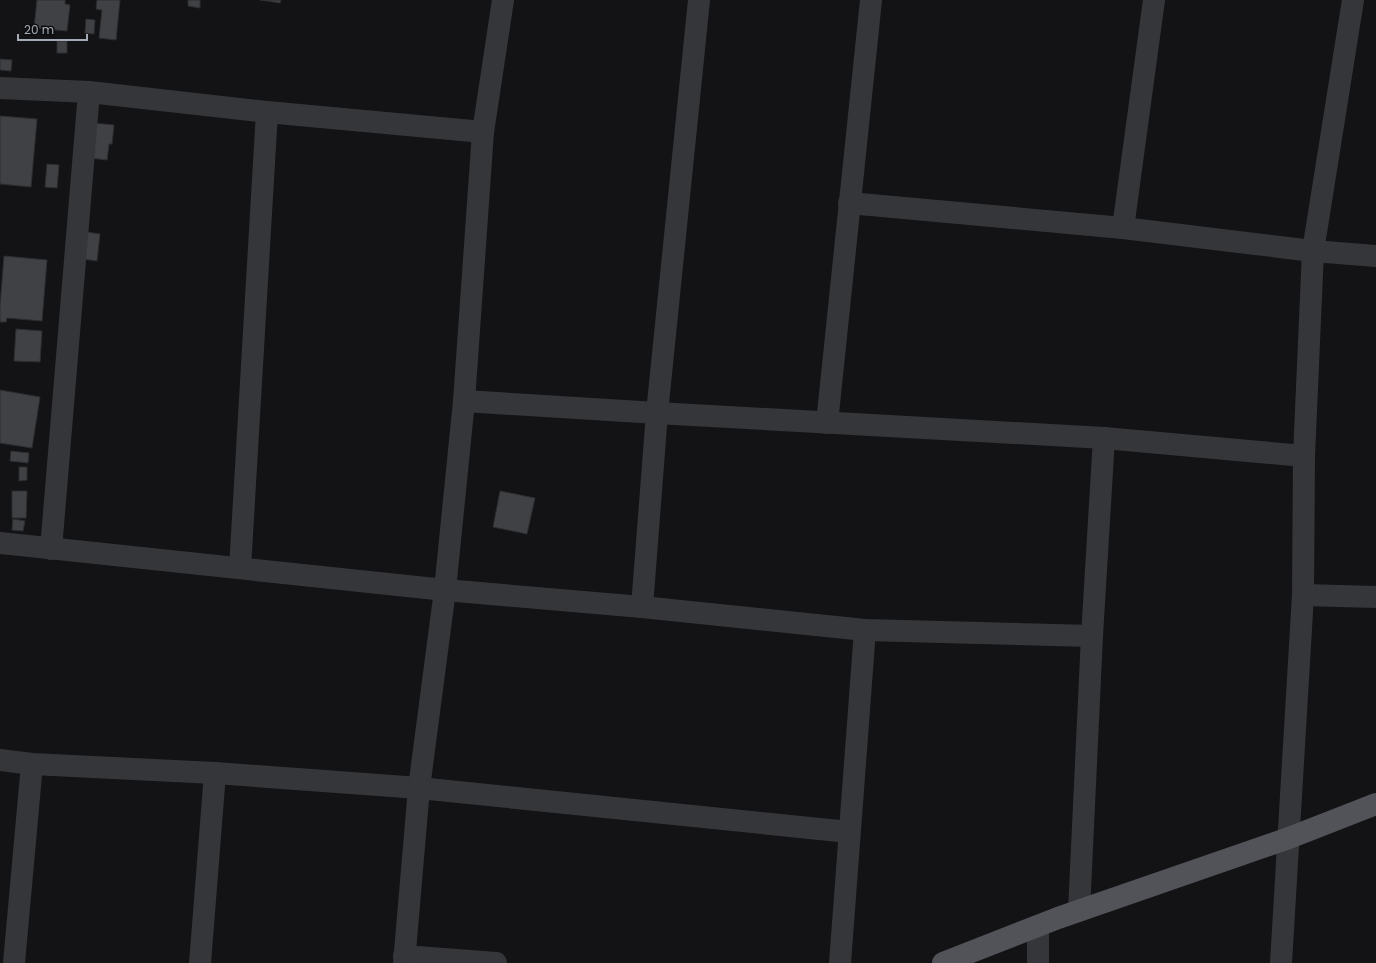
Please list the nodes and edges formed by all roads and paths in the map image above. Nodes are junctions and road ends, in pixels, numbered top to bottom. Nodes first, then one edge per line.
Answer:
1 (503, 0) edge
2 (699, 0) edge
3 (871, 0) edge
4 (1154, 0) edge
5 (1353, 0) edge
6 (0, 88) edge
7 (89, 92) junction
8 (266, 112) junction
9 (483, 132) junction
10 (849, 203) junction
11 (1123, 228) junction
12 (1313, 251) junction
13 (1376, 256) edge
14 (464, 401) junction
15 (657, 413) junction
16 (827, 423) junction
17 (1104, 438) junction
18 (1304, 456) junction
19 (0, 543) edge
20 (51, 549) junction
21 (240, 568) junction
22 (445, 590) junction
23 (1303, 595) junction
24 (1376, 597) edge
25 (642, 607) junction
26 (865, 630) junction
27 (1092, 636) junction
28 (0, 760) edge
29 (32, 764) junction
30 (215, 773) junction
31 (419, 788) junction
32 (1376, 804) edge
33 (849, 832) junction
34 (1289, 838) junction
35 (1079, 911) junction
36 (1038, 926) junction
37 (404, 959) edge
38 (14, 963) edge
39 (200, 963) edge
40 (496, 963) edge
41 (840, 963) edge
42 (943, 963) edge
43 (1038, 963) edge
44 (1281, 963) edge

1 - 9 street
2 - 15 street
3 - 10 street
4 - 11 street
5 - 12 street
6 - 7 street
7 - 8 street
7 - 20 street
8 - 9 street
8 - 21 street
9 - 14 street
10 - 11 street
10 - 16 street
11 - 12 street
12 - 13 street
12 - 18 street
14 - 15 street
14 - 22 street
15 - 16 street
15 - 25 street
16 - 17 street
17 - 18 street
17 - 27 street
18 - 23 street
19 - 20 street
20 - 21 street
21 - 22 street
22 - 25 street
22 - 31 street
23 - 24 street
23 - 34 street
25 - 26 street
26 - 27 street
26 - 33 street
27 - 35 street
28 - 29 street
29 - 30 street
29 - 38 street
30 - 31 street
30 - 39 street
31 - 33 street
31 - 37 street
32 - 34 main road
33 - 41 street
34 - 35 main road
34 - 44 street
35 - 36 main road
36 - 42 main road
36 - 43 street
37 - 40 street

